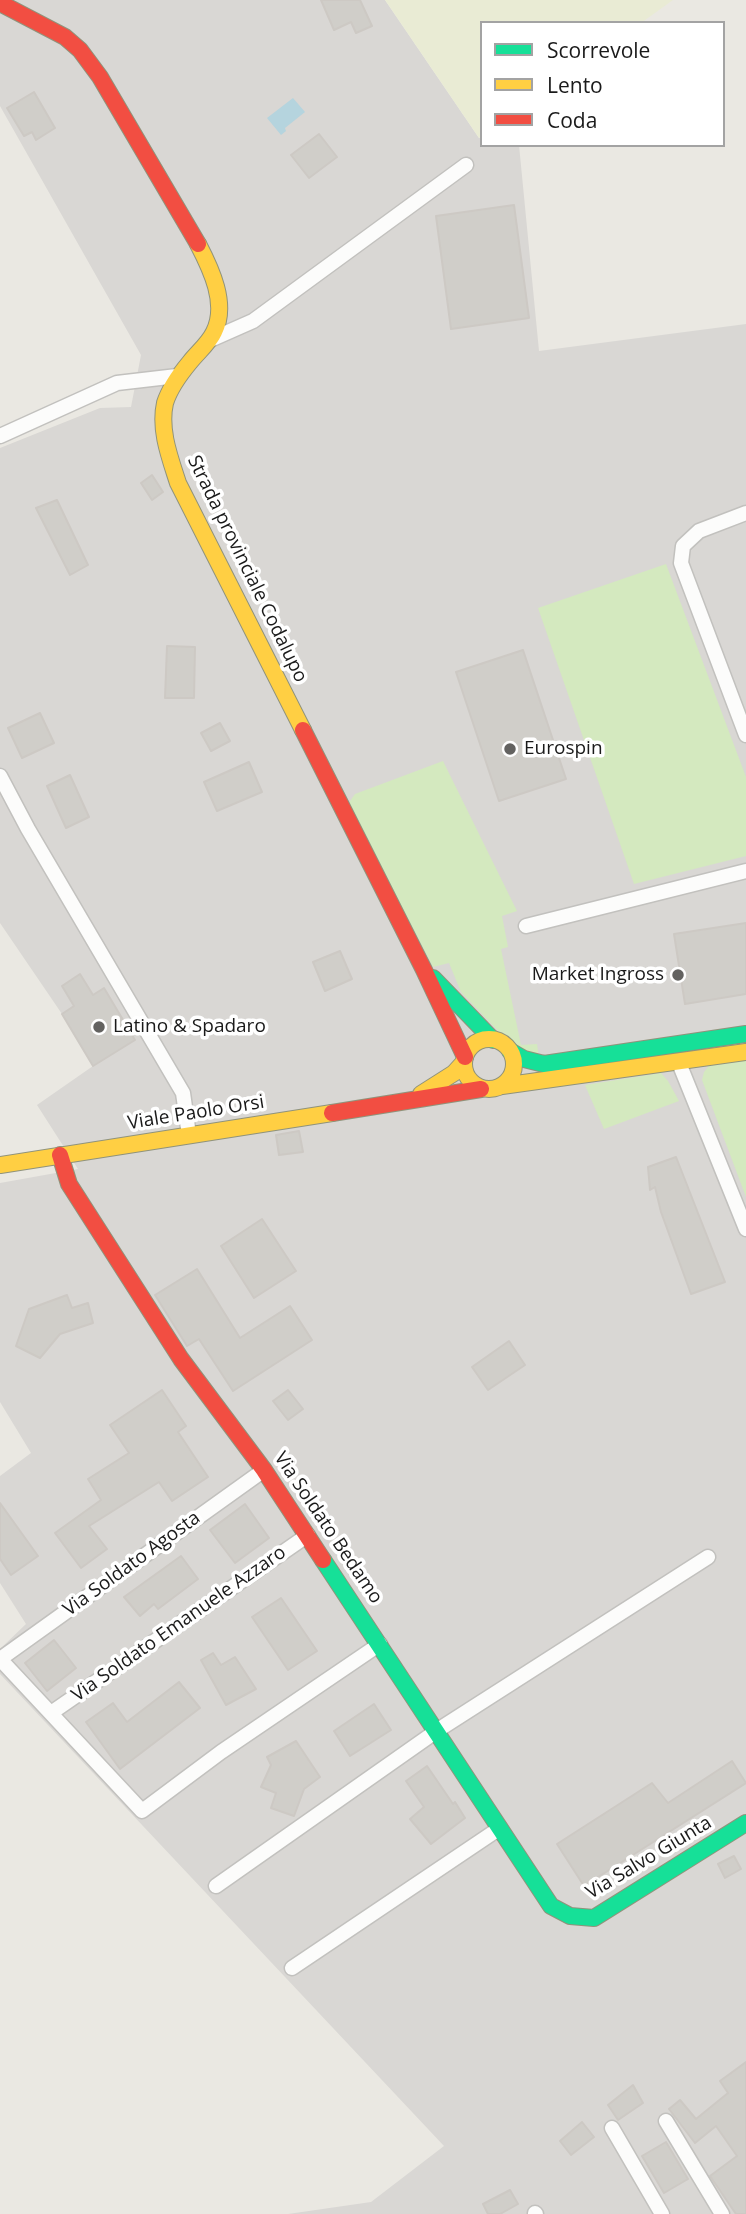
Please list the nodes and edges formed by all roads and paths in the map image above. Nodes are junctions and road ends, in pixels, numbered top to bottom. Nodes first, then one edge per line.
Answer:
1 (0, 3) edge
2 (466, 165) dead end
3 (210, 340) junction
4 (177, 376) junction
5 (0, 436) edge
6 (746, 513) edge
7 (746, 735) edge
8 (0, 776) edge
9 (746, 871) edge
10 (526, 926) dead end
11 (424, 970) junction
12 (746, 1037) edge
13 (493, 1040) junction
14 (510, 1051) junction
15 (746, 1052) edge
16 (464, 1059) junction
17 (569, 1060) junction
18 (679, 1063) junction
19 (502, 1086) junction
20 (481, 1088) junction
21 (398, 1103) junction
22 (189, 1135) junction
23 (60, 1155) junction
24 (0, 1165) edge
25 (746, 1229) edge
26 (264, 1470) junction
27 (308, 1535) junction
28 (708, 1557) dead end
29 (380, 1644) junction
30 (0, 1659) edge
31 (51, 1713) junction
32 (438, 1730) junction
33 (746, 1823) edge
34 (499, 1828) junction
35 (216, 1886) dead end
36 (570, 1916) joint
37 (292, 1968) dead end
38 (666, 2121) dead end
39 (612, 2129) dead end
40 (662, 2214) edge
41 (722, 2214) edge

1 - 3 street, Strada provinciale Codalupo
2 - 3 street
3 - 4 street, Strada provinciale Codalupo
4 - 5 street
4 - 11 street, Strada provinciale Codalupo
6 - 7 street
8 - 22 street
9 - 10 street
11 - 13 street
11 - 16 street, Strada provinciale Codalupo
12 - 17 street
12 - 18 street
13 - 14 street
13 - 16 street
14 - 17 street
14 - 19 street
15 - 18 street
16 - 20 street
16 - 21 street
17 - 18 street
18 - 19 street
18 - 25 street
19 - 20 street
20 - 21 street
21 - 22 street, Viale Paolo Orsi
22 - 23 street, Viale Paolo Orsi
23 - 24 street, Viale Paolo Orsi
23 - 26 street, Via Soldato Bedamo
26 - 27 street, Via Soldato Bedamo
26 - 30 street, Via Soldato Agosta
27 - 29 street, Via Soldato Bedamo
27 - 31 street, Via Soldato Emanuele Azzaro
28 - 32 street
29 - 31 street
29 - 32 street, Via Soldato Bedamo
30 - 31 street
32 - 34 street, Via Soldato Bedamo
32 - 35 street
33 - 36 street, Via Salvo Giunta
34 - 36 street, Via Soldato Bedamo
34 - 37 street
38 - 41 street
39 - 40 street

